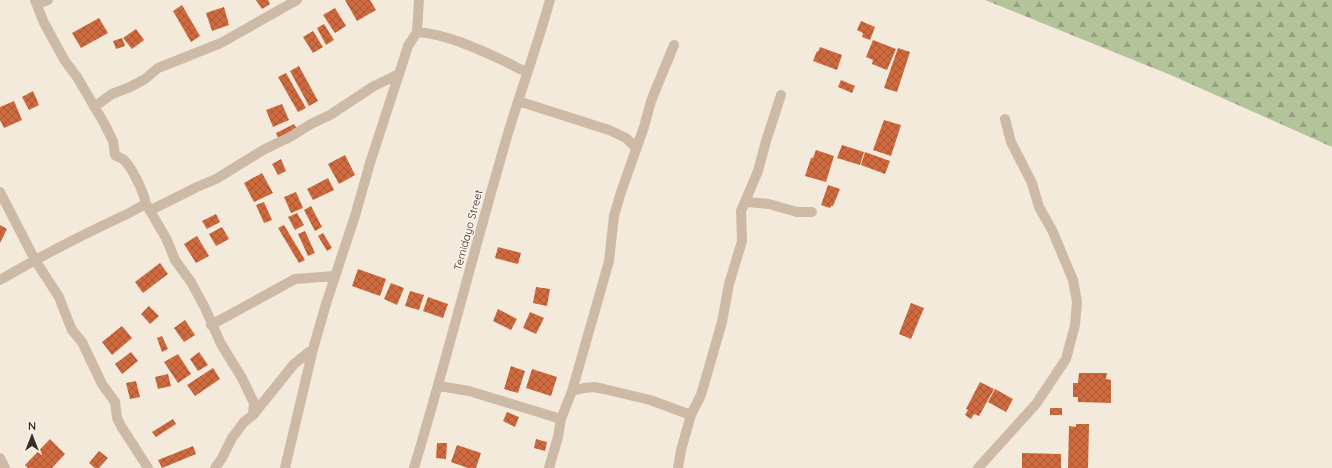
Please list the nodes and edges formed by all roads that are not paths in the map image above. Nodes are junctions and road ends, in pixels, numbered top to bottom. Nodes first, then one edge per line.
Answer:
1 (48, 0) edge
2 (297, 0) edge
3 (419, 0) edge
4 (550, 0) edge
5 (36, 2) edge
6 (417, 32) junction
7 (674, 45) dead end
8 (527, 72) junction
9 (399, 74) junction
10 (781, 95) dead end
11 (518, 101) junction
12 (94, 107) junction
13 (1005, 119) dead end
14 (636, 148) junction
15 (0, 192) edge
16 (746, 202) junction
17 (149, 207) junction
18 (812, 212) dead end
19 (35, 260) junction
20 (335, 276) junction
21 (0, 280) edge
22 (211, 325) junction
23 (313, 349) junction
24 (439, 386) junction
25 (572, 391) junction
26 (253, 415) junction
27 (691, 415) junction
28 (561, 419) junction
29 (0, 458) edge
30 (5, 468) edge
31 (148, 468) edge
32 (215, 468) edge
33 (285, 468) edge
34 (414, 468) edge
35 (549, 468) edge
36 (678, 468) edge
37 (978, 468) edge

1 - 5 street
2 - 12 street
3 - 6 street
4 - 8 street, Temidayo Street
5 - 12 street
6 - 8 street
6 - 9 street
7 - 14 street
8 - 11 street, Temidayo Street
9 - 17 street
9 - 20 street
10 - 16 street
11 - 14 street
11 - 24 street, Temidayo Street
12 - 17 street
13 - 37 street
14 - 25 street
15 - 19 street
16 - 18 street
16 - 27 street
17 - 19 street
17 - 22 street
19 - 21 street
19 - 31 street
20 - 22 street
20 - 23 street
22 - 26 street
23 - 26 street
23 - 33 street
24 - 28 street
24 - 34 street, Temidayo Street
25 - 27 street
25 - 28 street
26 - 32 street
27 - 36 street
28 - 35 street
29 - 30 street

